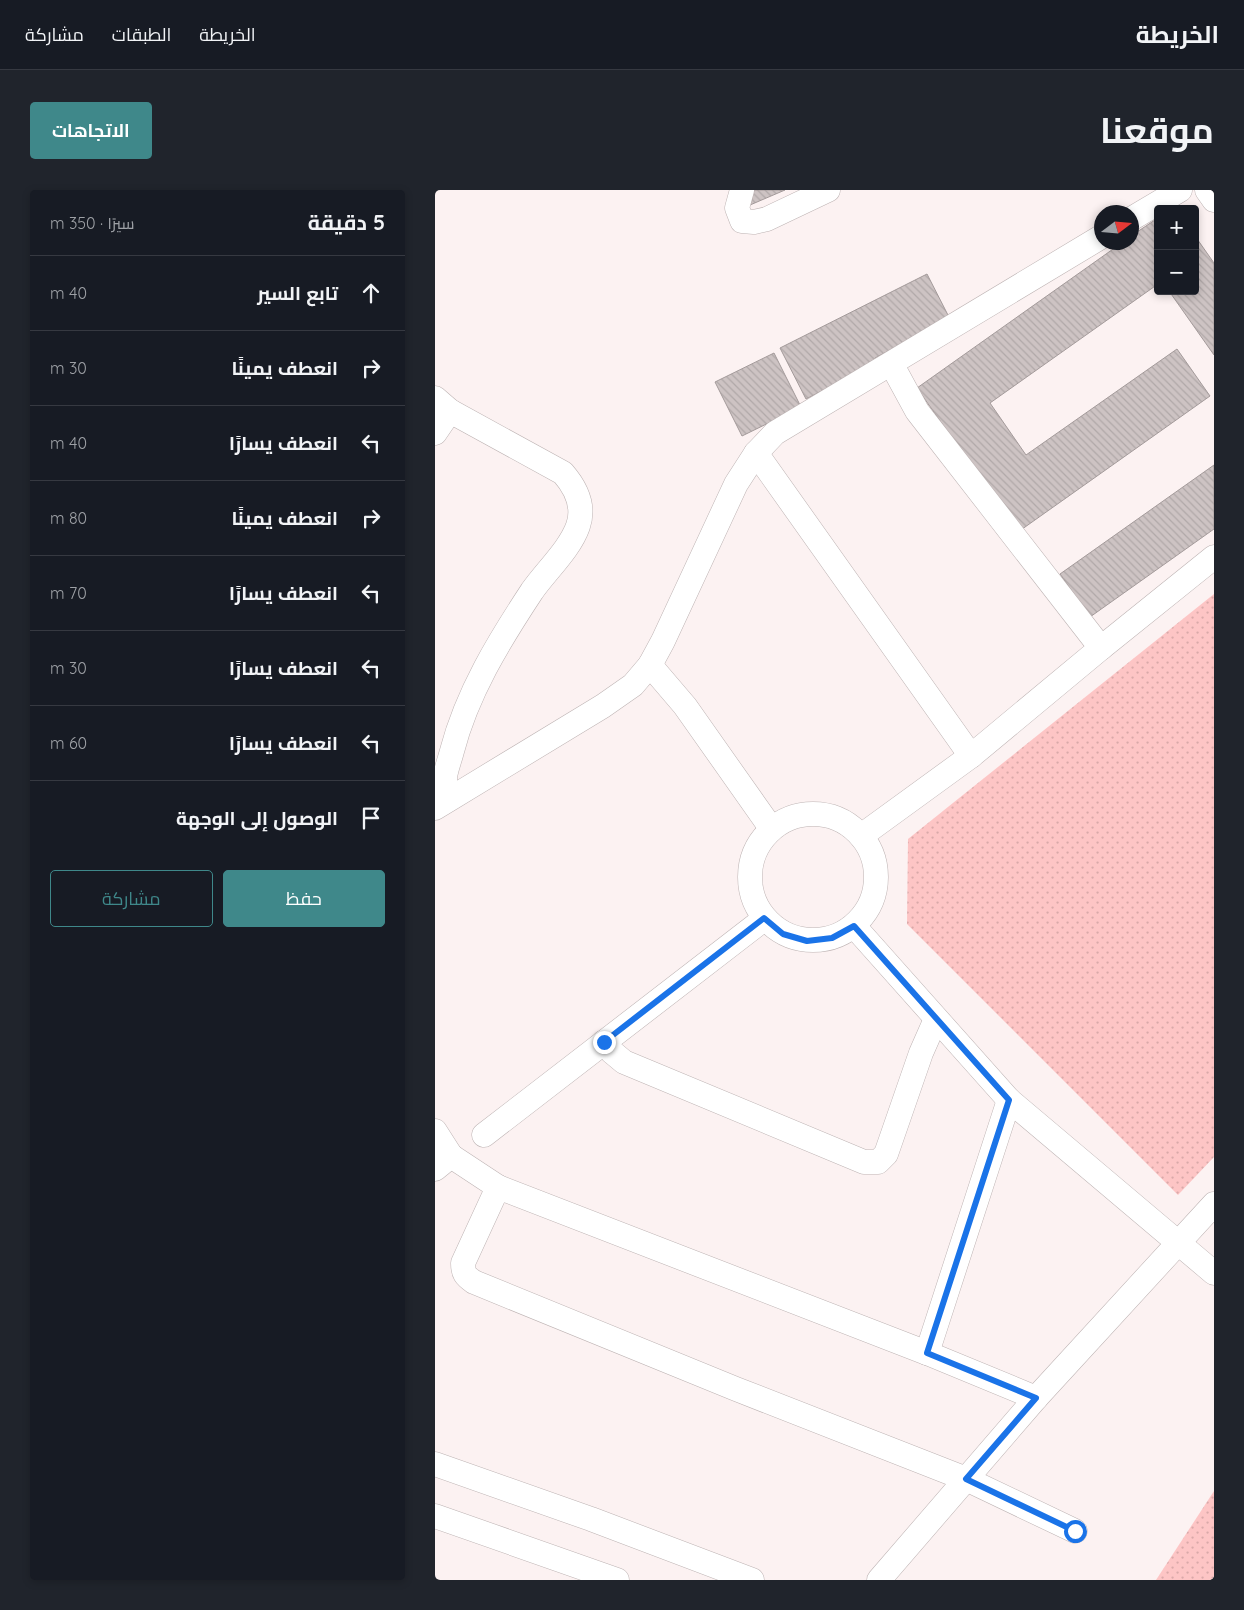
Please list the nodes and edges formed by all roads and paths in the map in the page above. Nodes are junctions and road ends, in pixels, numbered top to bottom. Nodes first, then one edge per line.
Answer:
1 (743, 190) edge
2 (828, 190) edge
3 (1180, 190) edge
4 (1207, 190) edge
5 (1214, 200) edge
6 (1139, 214) edge
7 (1094, 241) edge
8 (892, 365) junction
9 (443, 404) edge
10 (435, 433) edge
11 (756, 453) junction
12 (1214, 557) edge
13 (1101, 648) junction
14 (650, 665) junction
15 (971, 756) junction
16 (441, 804) edge
17 (771, 828) junction
18 (861, 836) junction
19 (764, 918) junction
20 (854, 926) junction
21 (936, 1019) junction
22 (604, 1042) junction
23 (1009, 1100) junction
24 (435, 1131) edge
25 (484, 1135) dead end
26 (443, 1162) edge
27 (498, 1186) junction
28 (1214, 1204) edge
29 (1178, 1243) junction
30 (1214, 1273) edge
31 (927, 1353) junction
32 (1036, 1398) junction
33 (435, 1464) edge
34 (966, 1479) junction
35 (435, 1516) edge
36 (1075, 1531) dead end
37 (617, 1580) edge
38 (752, 1580) edge
39 (879, 1580) edge

1 - 2 street
3 - 6 street
4 - 5 street
7 - 8 street
8 - 11 street
8 - 13 street
9 - 10 street
9 - 16 street
11 - 14 street
11 - 15 street
12 - 13 street
13 - 15 street
14 - 16 street
14 - 17 street
15 - 18 street
17 - 18 street
17 - 19 street
18 - 20 street
19 - 20 street
19 - 22 street
20 - 21 street
21 - 22 street
21 - 23 street
22 - 25 street
23 - 29 street
23 - 31 street
24 - 26 street
26 - 27 street
27 - 31 street
27 - 34 street
28 - 29 street
29 - 30 street
29 - 32 street
31 - 32 street
32 - 34 street
33 - 38 street
34 - 36 street
34 - 39 street
35 - 37 street

